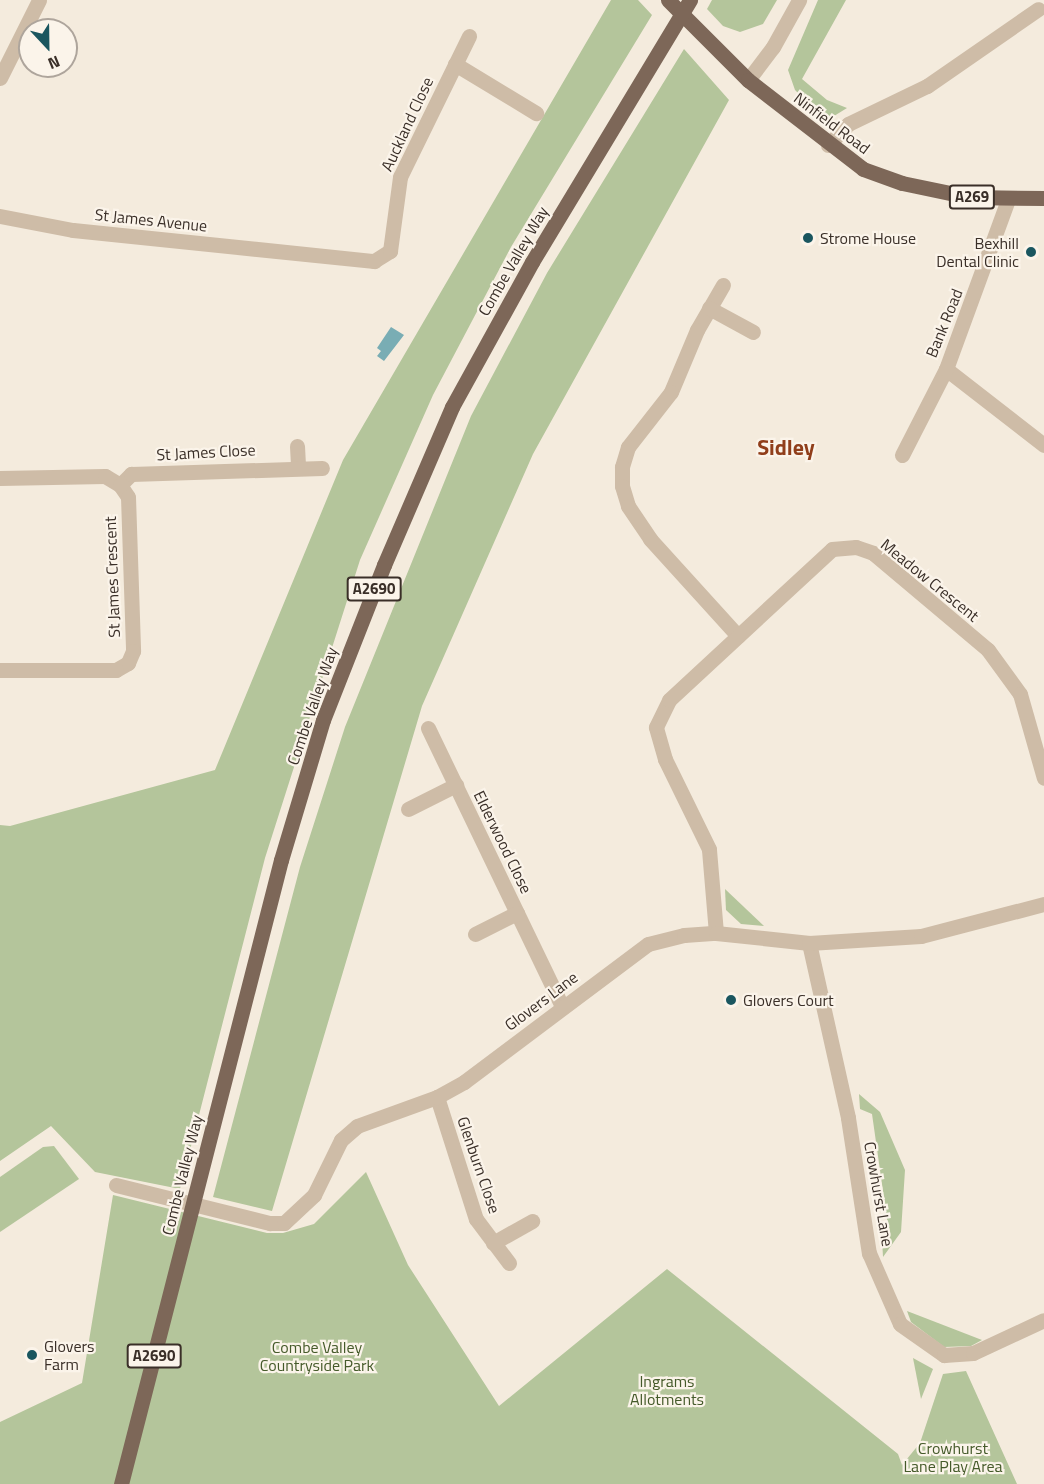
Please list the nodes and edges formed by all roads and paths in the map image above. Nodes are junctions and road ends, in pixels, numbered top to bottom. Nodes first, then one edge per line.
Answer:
1 (39, 0) edge
2 (669, 0) edge
3 (690, 0) edge
4 (800, 0) edge
5 (1038, 9) dead end
6 (469, 36) dead end
7 (455, 63) junction
8 (0, 78) edge
9 (748, 80) junction
10 (536, 113) dead end
11 (828, 145) junction
12 (1044, 198) edge
13 (1008, 200) junction
14 (0, 216) edge
15 (300, 254) joint
16 (723, 285) dead end
17 (709, 308) junction
18 (753, 332) dead end
19 (946, 369) junction
20 (1044, 445) edge
21 (297, 446) dead end
22 (902, 455) dead end
23 (298, 466) junction
24 (322, 468) dead end
25 (0, 477) edge
26 (120, 485) junction
27 (738, 636) junction
28 (0, 670) edge
29 (428, 728) dead end
30 (1044, 778) edge
31 (456, 786) junction
32 (408, 809) dead end
33 (1044, 904) edge
34 (517, 913) junction
35 (716, 933) junction
36 (475, 934) dead end
37 (809, 943) junction
38 (562, 1007) junction
39 (437, 1096) junction
40 (116, 1185) dead end
41 (532, 1221) dead end
42 (493, 1243) junction
43 (508, 1263) dead end
44 (1044, 1320) edge
45 (121, 1484) edge

1 - 8 street
2 - 9 main road, A269
3 - 45 main road, Combe Valley Way / A2690
4 - 9 street
5 - 11 street
6 - 7 street, Auckland Close
7 - 10 street
7 - 15 street, Auckland Close
9 - 11 main road, Ninfield Road / A269
11 - 13 main road, Ninfield Road / A269
12 - 13 main road, Ninfield Road / A269
13 - 19 street, Bank Road
14 - 15 street, St James Avenue
16 - 17 street
17 - 18 street
17 - 27 street
19 - 20 street
19 - 22 street, Bank Road
21 - 23 street
23 - 24 street, St James Close
23 - 26 street, St James Close
25 - 26 street
26 - 28 street, St James Crescent
27 - 30 street, Meadow Crescent
27 - 35 street, Meadow Crescent
29 - 31 street, Elderwood Close
31 - 32 street, Elderwood Close
31 - 34 street, Elderwood Close
33 - 37 street, Glovers Lane
34 - 36 street, Elderwood Close
34 - 38 street, Elderwood Close
35 - 37 street, Glovers Lane
35 - 38 street, Glovers Lane
37 - 44 street, Crowhurst Lane
38 - 39 street, Glovers Lane
39 - 40 street, Glovers Lane
39 - 42 street, Glenburn Close
41 - 42 street, Glenburn Close
42 - 43 street, Glenburn Close

